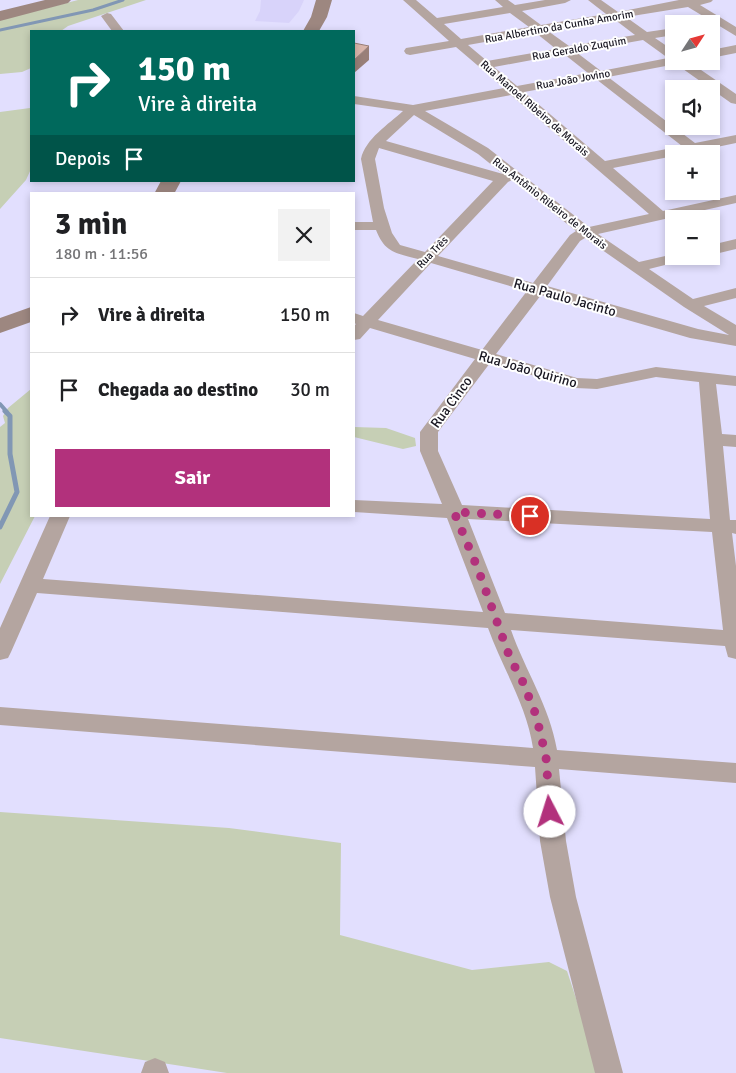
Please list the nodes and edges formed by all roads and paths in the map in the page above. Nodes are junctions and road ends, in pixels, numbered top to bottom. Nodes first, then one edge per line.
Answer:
1 (63, 0) edge
2 (324, 0) edge
3 (501, 0) edge
4 (565, 0) edge
5 (594, 0) edge
6 (707, 0) edge
7 (41, 1) edge
8 (414, 1) edge
9 (688, 2) edge
10 (512, 9) junction
11 (0, 11) edge
12 (705, 15) edge
13 (0, 16) edge
14 (108, 16) dead end
15 (617, 16) junction
16 (736, 20) edge
17 (434, 22) junction
18 (720, 22) edge
19 (720, 25) edge
20 (538, 29) junction
21 (117, 30) edge
22 (312, 30) edge
23 (736, 32) edge
24 (665, 33) edge
25 (645, 36) junction
26 (458, 42) junction
27 (736, 49) edge
28 (665, 50) edge
29 (410, 51) dead end
30 (566, 51) junction
31 (720, 52) edge
32 (665, 63) edge
33 (485, 65) junction
34 (693, 70) edge
35 (597, 74) junction
36 (513, 90) junction
37 (355, 100) edge
38 (736, 100) edge
39 (413, 109) junction
40 (736, 139) edge
41 (376, 143) junction
42 (689, 145) edge
43 (707, 145) edge
44 (665, 154) edge
45 (602, 166) junction
46 (508, 177) junction
47 (736, 200) edge
48 (660, 216) junction
49 (355, 226) edge
50 (381, 226) junction
51 (586, 232) junction
52 (736, 244) edge
53 (720, 248) edge
54 (427, 257) junction
55 (665, 260) edge
56 (636, 267) junction
57 (536, 288) junction
58 (736, 293) edge
59 (690, 304) junction
60 (30, 314) edge
61 (360, 320) edge
62 (0, 326) edge
63 (355, 332) edge
64 (736, 332) edge
65 (736, 341) edge
66 (484, 356) junction
67 (707, 377) junction
68 (736, 381) edge
69 (714, 439) junction
70 (736, 440) edge
71 (355, 506) edge
72 (454, 512) junction
73 (60, 517) edge
74 (729, 526) edge
75 (30, 586) junction
76 (498, 622) junction
77 (735, 644) edge
78 (0, 652) edge
79 (0, 716) edge
80 (546, 757) junction
81 (736, 773) edge
82 (609, 1073) edge

1 - 7 main road
2 - 22 main road
3 - 10 street
4 - 10 street
5 - 15 street
6 - 9 street, Rua Albertino da Cunha Amorim
7 - 11 main road
7 - 13 main road
8 - 17 street, Rua Manoel Ribeiro de Morais
9 - 12 street
9 - 15 street, Rua Albertino da Cunha Amorim
10 - 17 street
10 - 20 street
14 - 21 street
15 - 20 street, Rua Albertino da Cunha Amorim
15 - 25 street
16 - 18 street
17 - 26 street, Rua Manoel Ribeiro de Morais
19 - 23 street
20 - 26 street, Rua Albertino da Cunha Amorim
20 - 30 street
24 - 25 street, Rua Geraldo Zuquim
25 - 28 street
25 - 30 street, Rua Geraldo Zuquim
26 - 29 street, Rua Albertino da Cunha Amorim
26 - 33 street, Rua Manoel Ribeiro de Morais
27 - 31 street
30 - 33 street, Rua Geraldo Zuquim
30 - 35 street
32 - 35 street, Rua João Jovino
33 - 36 street, Rua Manoel Ribeiro de Morais
34 - 38 street
35 - 36 street, Rua João Jovino
35 - 42 street
36 - 39 street, Rua João Jovino
36 - 45 street, Rua Manoel Ribeiro de Morais
37 - 39 street, Rua Antônio Ribeiro de Morais
39 - 41 street
39 - 46 street, Rua Antônio Ribeiro de Morais
40 - 43 street
41 - 46 street
41 - 50 street
44 - 45 street
45 - 48 street, Rua Manoel Ribeiro de Morais
46 - 51 street, Rua Antônio Ribeiro de Morais
46 - 54 street, Rua Três
47 - 48 street
48 - 51 street
49 - 50 street
50 - 54 street, Rua Paulo Jacinto
51 - 56 street, Rua Antônio Ribeiro de Morais
51 - 57 street, Rua Cinco
52 - 53 street
54 - 57 street, Rua Paulo Jacinto
54 - 61 street, Rua Três
55 - 56 street
56 - 59 street, Rua Antônio Ribeiro de Morais
57 - 65 street, Rua Paulo Jacinto
57 - 66 street, Rua Cinco
58 - 59 street
59 - 64 street, Rua Antônio Ribeiro de Morais
60 - 62 main road
61 - 63 street, Rua Três
61 - 66 street, Rua João Quirino
66 - 67 street, Rua João Quirino
66 - 72 street, Rua Cinco
67 - 68 street, Rua João Quirino
67 - 69 street
69 - 70 street
69 - 74 street
71 - 72 street
72 - 74 street
72 - 76 street
73 - 75 street
74 - 77 street
75 - 76 street
75 - 78 street
76 - 77 street
76 - 80 street
79 - 80 street
80 - 81 street
80 - 82 street

